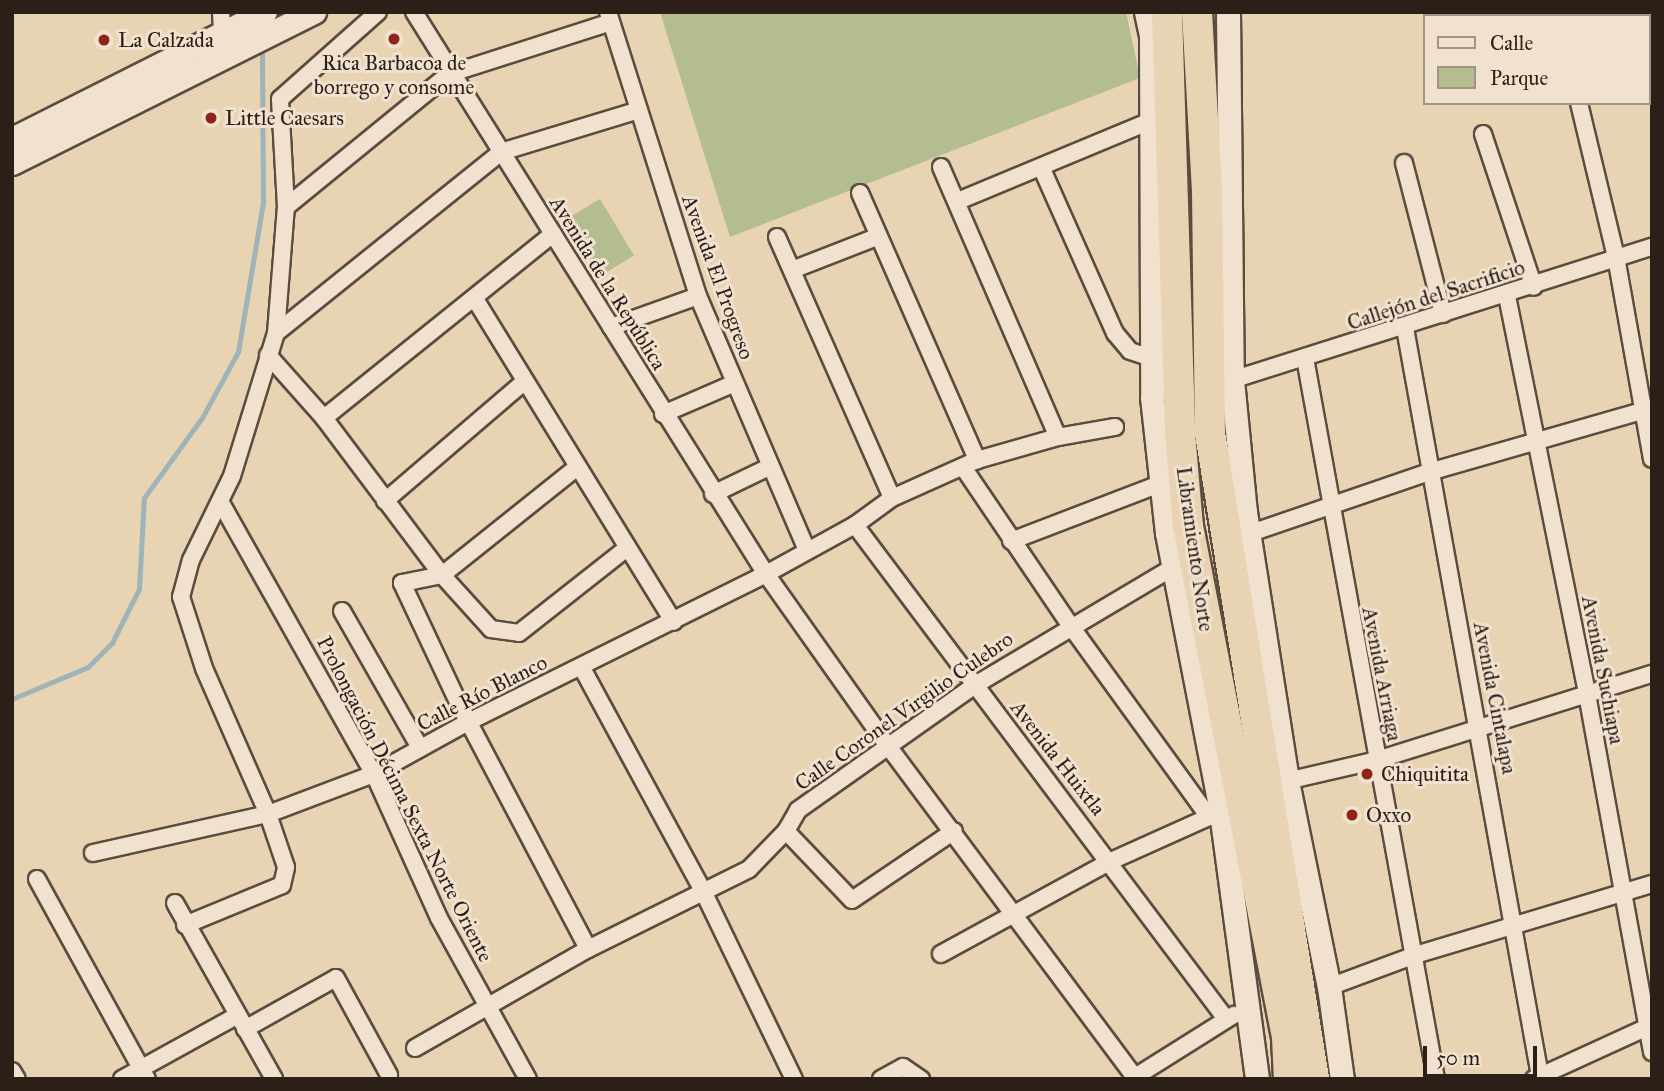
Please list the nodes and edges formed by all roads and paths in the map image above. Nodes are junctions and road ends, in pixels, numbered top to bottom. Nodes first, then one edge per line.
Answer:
1 (265, 12) edge
2 (314, 12) edge
3 (354, 12) edge
4 (378, 12) edge
5 (1146, 12) edge
6 (1167, 12) edge
7 (1197, 12) edge
8 (1228, 12) edge
9 (410, 13) edge
10 (609, 17) edge
11 (360, 28) junction
12 (225, 32) edge
13 (449, 74) junction
14 (1579, 105) edge
15 (639, 110) junction
16 (1150, 121) junction
17 (1483, 134) dead end
18 (14, 152) edge
19 (501, 152) junction
20 (1404, 163) dead end
21 (941, 167) dead end
22 (1042, 169) junction
23 (860, 193) dead end
24 (958, 201) junction
25 (286, 207) junction
26 (553, 233) junction
27 (879, 236) junction
28 (777, 237) dead end
29 (1652, 247) edge
30 (1616, 257) junction
31 (792, 270) junction
32 (1534, 287) junction
33 (698, 296) junction
34 (1507, 296) junction
35 (475, 299) junction
36 (1443, 314) junction
37 (611, 327) junction
38 (1405, 328) junction
39 (276, 333) junction
40 (268, 355) junction
41 (1149, 357) junction
42 (1305, 358) junction
43 (1232, 380) junction
44 (525, 382) junction
45 (735, 383) junction
46 (1647, 410) edge
47 (663, 414) junction
48 (324, 418) junction
49 (1115, 427) dead end
50 (1058, 437) junction
51 (1536, 442) junction
52 (1652, 459) edge
53 (970, 463) junction
54 (769, 467) junction
55 (576, 468) junction
56 (1429, 472) junction
57 (1162, 483) junction
58 (713, 494) junction
59 (892, 498) junction
60 (385, 501) junction
61 (221, 503) junction
62 (1328, 504) junction
63 (855, 525) junction
64 (1248, 534) junction
65 (1011, 541) junction
66 (627, 548) junction
67 (807, 550) junction
68 (1174, 566) junction
69 (766, 574) junction
70 (442, 575) junction
71 (342, 611) dead end
72 (674, 622) junction
73 (1070, 625) junction
74 (1244, 656) junction
75 (582, 668) junction
76 (1652, 674) edge
77 (1215, 677) junction
78 (975, 685) junction
79 (1587, 694) junction
80 (1203, 715) junction
81 (470, 721) junction
82 (1480, 728) junction
83 (1279, 736) junction
84 (888, 746) junction
85 (420, 748) junction
86 (1377, 760) junction
87 (374, 774) junction
88 (1287, 781) junction
89 (268, 814) junction
90 (1215, 814) junction
91 (786, 831) junction
92 (954, 831) junction
93 (93, 853) dead end
94 (1111, 861) junction
95 (37, 879) dead end
96 (1652, 884) edge
97 (703, 891) junction
98 (1621, 894) junction
99 (174, 903) dead end
100 (1014, 914) junction
101 (185, 925) junction
102 (1513, 928) junction
103 (588, 949) junction
104 (941, 954) dead end
105 (1415, 955) junction
106 (1329, 987) junction
107 (490, 1006) junction
108 (1250, 1008) junction
109 (1226, 1018) junction
110 (241, 1022) junction
111 (1649, 1026) edge
112 (415, 1048) dead end
113 (1652, 1052) edge
114 (12, 1071) edge
115 (144, 1074) edge
116 (389, 1075) dead end
117 (1537, 1077) edge
118 (1135, 1078) edge
119 (17, 1079) edge
120 (122, 1079) edge
121 (274, 1079) edge
122 (528, 1079) edge
123 (794, 1079) edge
124 (881, 1079) edge
125 (921, 1079) edge
126 (1257, 1079) edge
127 (1289, 1079) edge
128 (1314, 1079) edge
129 (1342, 1079) edge
130 (1436, 1079) edge

1 - 12 street
2 - 12 street
3 - 11 street
4 - 11 street
5 - 16 street, Libramiento Norte
6 - 77 highway, Libramiento Norte
7 - 74 highway, Libramiento Norte
8 - 43 street
9 - 13 street, Avenida de la República
10 - 13 street
10 - 15 street, Avenida El Progreso
11 - 25 street
12 - 18 street
13 - 19 street, Avenida de la República
13 - 25 street
14 - 30 street
15 - 19 street
15 - 33 street, Avenida El Progreso
16 - 22 street
16 - 41 street, Libramiento Norte
17 - 32 street
19 - 26 street, Avenida de la República
19 - 39 street
20 - 36 street
21 - 24 street
22 - 24 street
22 - 41 street
23 - 27 street
24 - 50 street
25 - 39 street
26 - 35 street
26 - 37 street, Avenida de la República
27 - 31 street
27 - 53 street
28 - 31 street
29 - 30 street, Callejón del Sacrificio
30 - 32 street, Callejón del Sacrificio
30 - 46 street
31 - 59 street
32 - 34 street, Callejón del Sacrificio
33 - 37 street
33 - 45 street, Avenida El Progreso
34 - 36 street, Callejón del Sacrificio
34 - 51 street, Avenida Suchiapa
35 - 44 street
35 - 48 street
36 - 38 street, Callejón del Sacrificio
37 - 47 street, Avenida de la República
38 - 42 street, Callejón del Sacrificio
38 - 56 street, Avenida Cintalapa
39 - 40 street
40 - 48 street
40 - 61 street
41 - 57 street, Libramiento Norte
42 - 43 street, Callejón del Sacrificio
42 - 62 street, Avenida Arriaga
43 - 64 street
44 - 55 street
44 - 60 street
45 - 47 street
45 - 54 street, Avenida El Progreso
46 - 51 street
46 - 52 street
47 - 58 street, Avenida de la República
48 - 60 street
49 - 50 street
50 - 53 street
51 - 56 street
51 - 79 street, Avenida Suchiapa
53 - 59 street
53 - 65 street
54 - 58 street
54 - 67 street, Avenida El Progreso
55 - 66 street
55 - 70 street
56 - 62 street
56 - 82 street, Avenida Cintalapa
57 - 65 street
57 - 68 street, Libramiento Norte
58 - 69 street, Avenida de la República
59 - 63 street
60 - 70 street
61 - 87 street, Prolongación Décima Sexta Norte Oriente
61 - 89 street
62 - 64 street
62 - 86 street, Avenida Arriaga
63 - 67 street
63 - 78 street, Avenida Huixtla
64 - 83 street
65 - 73 street
66 - 70 street
66 - 72 street
67 - 69 street
68 - 73 street, Calle Coronel Virgilio Culebro
68 - 80 street, Libramiento Norte
69 - 72 street
69 - 84 street, Avenida de la República
70 - 81 street
71 - 85 street
72 - 75 street, Calle Río Blanco
73 - 78 street, Calle Coronel Virgilio Culebro
73 - 90 street
74 - 83 highway
74 - 128 highway, Libramiento Norte
75 - 81 street, Calle Río Blanco
75 - 97 street
76 - 79 street
77 - 80 highway
77 - 127 highway, Libramiento Norte
78 - 84 street, Calle Coronel Virgilio Culebro
78 - 94 street, Avenida Huixtla
79 - 82 street
79 - 98 street, Avenida Suchiapa
80 - 90 street, Libramiento Norte
81 - 85 street, Calle Río Blanco
81 - 103 street
82 - 86 street
82 - 102 street, Avenida Cintalapa
83 - 88 street
84 - 91 street, Calle Coronel Virgilio Culebro
84 - 92 street, Avenida de la República
85 - 87 street, Calle Río Blanco
86 - 88 street
86 - 105 street, Avenida Arriaga
87 - 89 street, Calle Río Blanco
87 - 107 street, Prolongación Décima Sexta Norte Oriente
88 - 106 street
89 - 93 street, Calle Río Blanco
89 - 101 street
90 - 94 street
90 - 108 street, Libramiento Norte
91 - 92 street
91 - 97 street, Calle Coronel Virgilio Culebro
92 - 100 street, Avenida de la República
94 - 100 street
94 - 109 street, Avenida Huixtla
95 - 115 street
96 - 98 street
97 - 103 street, Calle Coronel Virgilio Culebro
97 - 123 street
98 - 102 street
98 - 111 street, Avenida Suchiapa
99 - 101 street
100 - 104 street
100 - 118 street, Avenida de la República
101 - 110 street
102 - 105 street
102 - 117 street, Avenida Cintalapa
103 - 107 street, Calle Coronel Virgilio Culebro
105 - 106 street
105 - 130 street, Avenida Arriaga
106 - 129 street
107 - 112 street, Calle Coronel Virgilio Culebro
107 - 122 street, Prolongación Décima Sexta Norte Oriente
108 - 109 street
108 - 126 street, Libramiento Norte
109 - 118 street
110 - 115 street
110 - 116 street
110 - 121 street
111 - 113 street, Avenida Suchiapa
111 - 117 street
114 - 119 street
115 - 120 street
124 - 125 street

